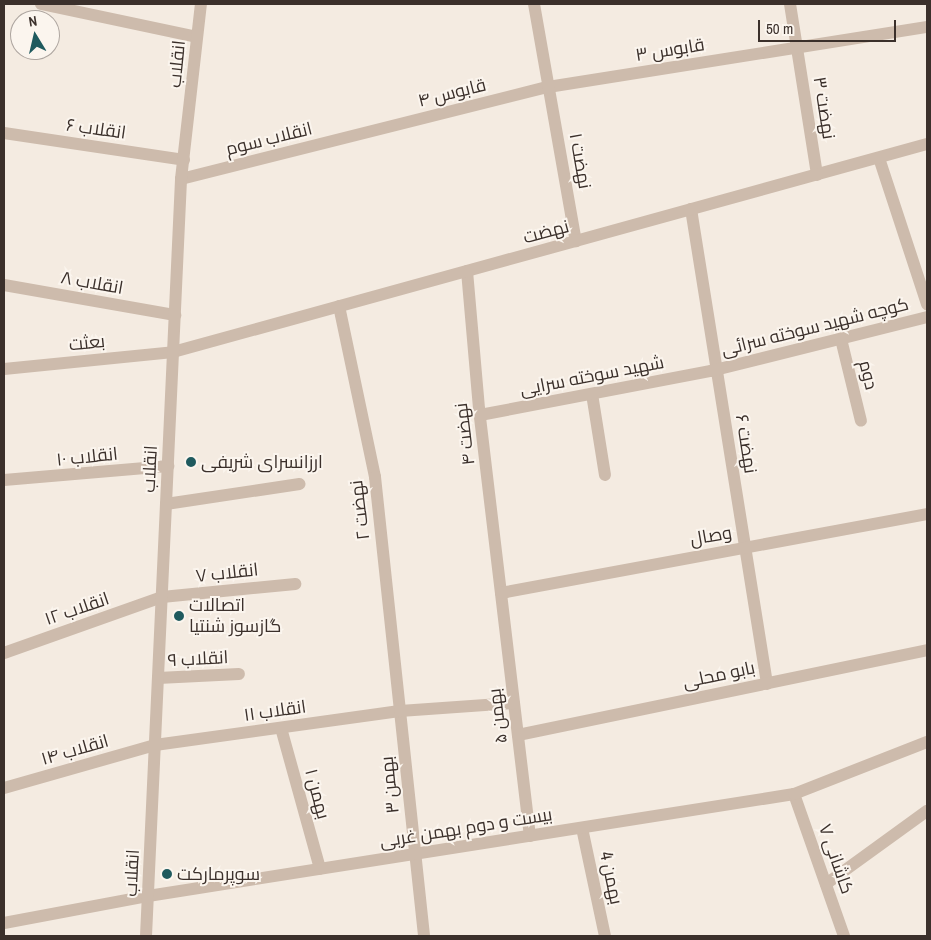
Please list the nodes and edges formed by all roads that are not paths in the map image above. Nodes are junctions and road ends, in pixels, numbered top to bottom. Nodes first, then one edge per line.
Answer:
1 (41, 4) edge
2 (201, 4) edge
3 (534, 4) edge
4 (790, 4) edge
5 (927, 27) edge
6 (197, 37) junction
7 (797, 48) junction
8 (548, 87) junction
9 (4, 133) edge
10 (365, 133) joint
11 (927, 144) edge
12 (879, 158) junction
13 (184, 160) junction
14 (817, 175) junction
15 (181, 180) junction
16 (691, 210) junction
17 (576, 241) junction
18 (466, 271) junction
19 (4, 285) edge
20 (927, 304) edge
21 (339, 306) junction
22 (175, 315) junction
23 (927, 317) edge
24 (841, 339) junction
25 (173, 352) junction
26 (4, 369) edge
27 (714, 370) junction
28 (592, 394) junction
29 (480, 415) junction
30 (861, 421) dead end
31 (168, 466) junction
32 (604, 475) dead end
33 (4, 480) edge
34 (300, 484) dead end
35 (166, 504) junction
36 (927, 514) edge
37 (745, 548) junction
38 (295, 584) dead end
39 (501, 593) junction
40 (162, 597) junction
41 (927, 650) edge
42 (4, 653) edge
43 (239, 674) dead end
44 (158, 678) junction
45 (767, 684) junction
46 (514, 703) junction
47 (400, 711) junction
48 (281, 728) junction
49 (518, 735) junction
50 (155, 745) junction
51 (926, 745) edge
52 (4, 788) edge
53 (794, 794) junction
54 (927, 811) edge
55 (582, 828) junction
56 (530, 836) junction
57 (416, 854) junction
58 (320, 869) junction
59 (826, 884) junction
60 (148, 896) junction
61 (4, 923) edge
62 (146, 936) edge
63 (424, 936) edge
64 (605, 936) edge
65 (843, 936) edge

1 - 6 street
2 - 6 street, انقلاب
3 - 8 street, ۱ نهضت
4 - 7 street, ۳ نهضت
5 - 7 street, ۳ قابوس
6 - 13 street, انقلاب
7 - 8 street, ۳ قابوس
7 - 14 street, ۳ نهضت
8 - 10 street, ۴ قابوس
8 - 17 street, ۱ نهضت
9 - 13 street, ۶ انقلاب
10 - 15 street, انقلاب سوم
11 - 12 street, نهضت
12 - 14 street, نهضت
12 - 20 street
13 - 15 street, انقلاب
14 - 16 street, نهضت
15 - 22 street, انقلاب
16 - 17 street, نهضت
16 - 27 street, ۶ نهضت
17 - 18 street, نهضت
18 - 21 street, نهضت
18 - 29 street, ۴ نهضت
19 - 22 street, ۸ انقلاب
21 - 25 street, نهضت
21 - 47 street, ۲ نهضت
22 - 25 street, انقلاب
23 - 24 street, کوچه شهید سوخته سرائی
24 - 27 street, کوچه شهید سوخته سرائی
24 - 30 street, دوم
25 - 26 street, بعثت
25 - 31 street, انقلاب
27 - 28 street, شهید سوخته سرایی
27 - 37 street, ۶ نهضت
28 - 29 street, شهید سوخته سرایی
28 - 32 street
29 - 39 street, ۴ نهضت
31 - 33 street, ۱۰ انقلاب
31 - 35 street, انقلاب
34 - 35 street
35 - 40 street, انقلاب
36 - 37 street, وصال
37 - 39 street, وصال
37 - 45 street, ۶ نهضت
38 - 40 street, ۷ انقلاب
39 - 46 street, ۵ بهمن
40 - 42 street, ۱۲ انقلاب
40 - 44 street, انقلاب
41 - 45 street, بابو محلی
43 - 44 street, ۹ انقلاب
44 - 50 street, انقلاب
45 - 49 street, بابو محلی
46 - 47 street, ۱۱ انقلاب
46 - 49 street, ۵ بهمن
47 - 48 street, ۱۱ انقلاب
47 - 57 street, ۳ بهمن
48 - 50 street, ۱۱ انقلاب
48 - 58 street, ۱ بهمن
49 - 56 street, ۵ بهمن
50 - 52 street, ۱۴ انقلاب
50 - 60 street, انقلاب
51 - 53 street, بیست و دوم بهمن غربی
53 - 55 street, بیست و دوم بهمن غربی
53 - 59 street, ۷ کاشانی
54 - 59 street
55 - 56 street, بیست و دوم بهمن غربی
55 - 64 street, بهمن 4
56 - 57 street, بیست و دوم بهمن غربی
57 - 58 street, بیست و دوم بهمن غربی
57 - 63 street, ۳ بهمن
58 - 60 street, بیست و دوم بهمن غربی
59 - 65 street, ۷ کاشانی
60 - 61 street, بیست و دوم بهمن غربی
60 - 62 street, انقلاب

